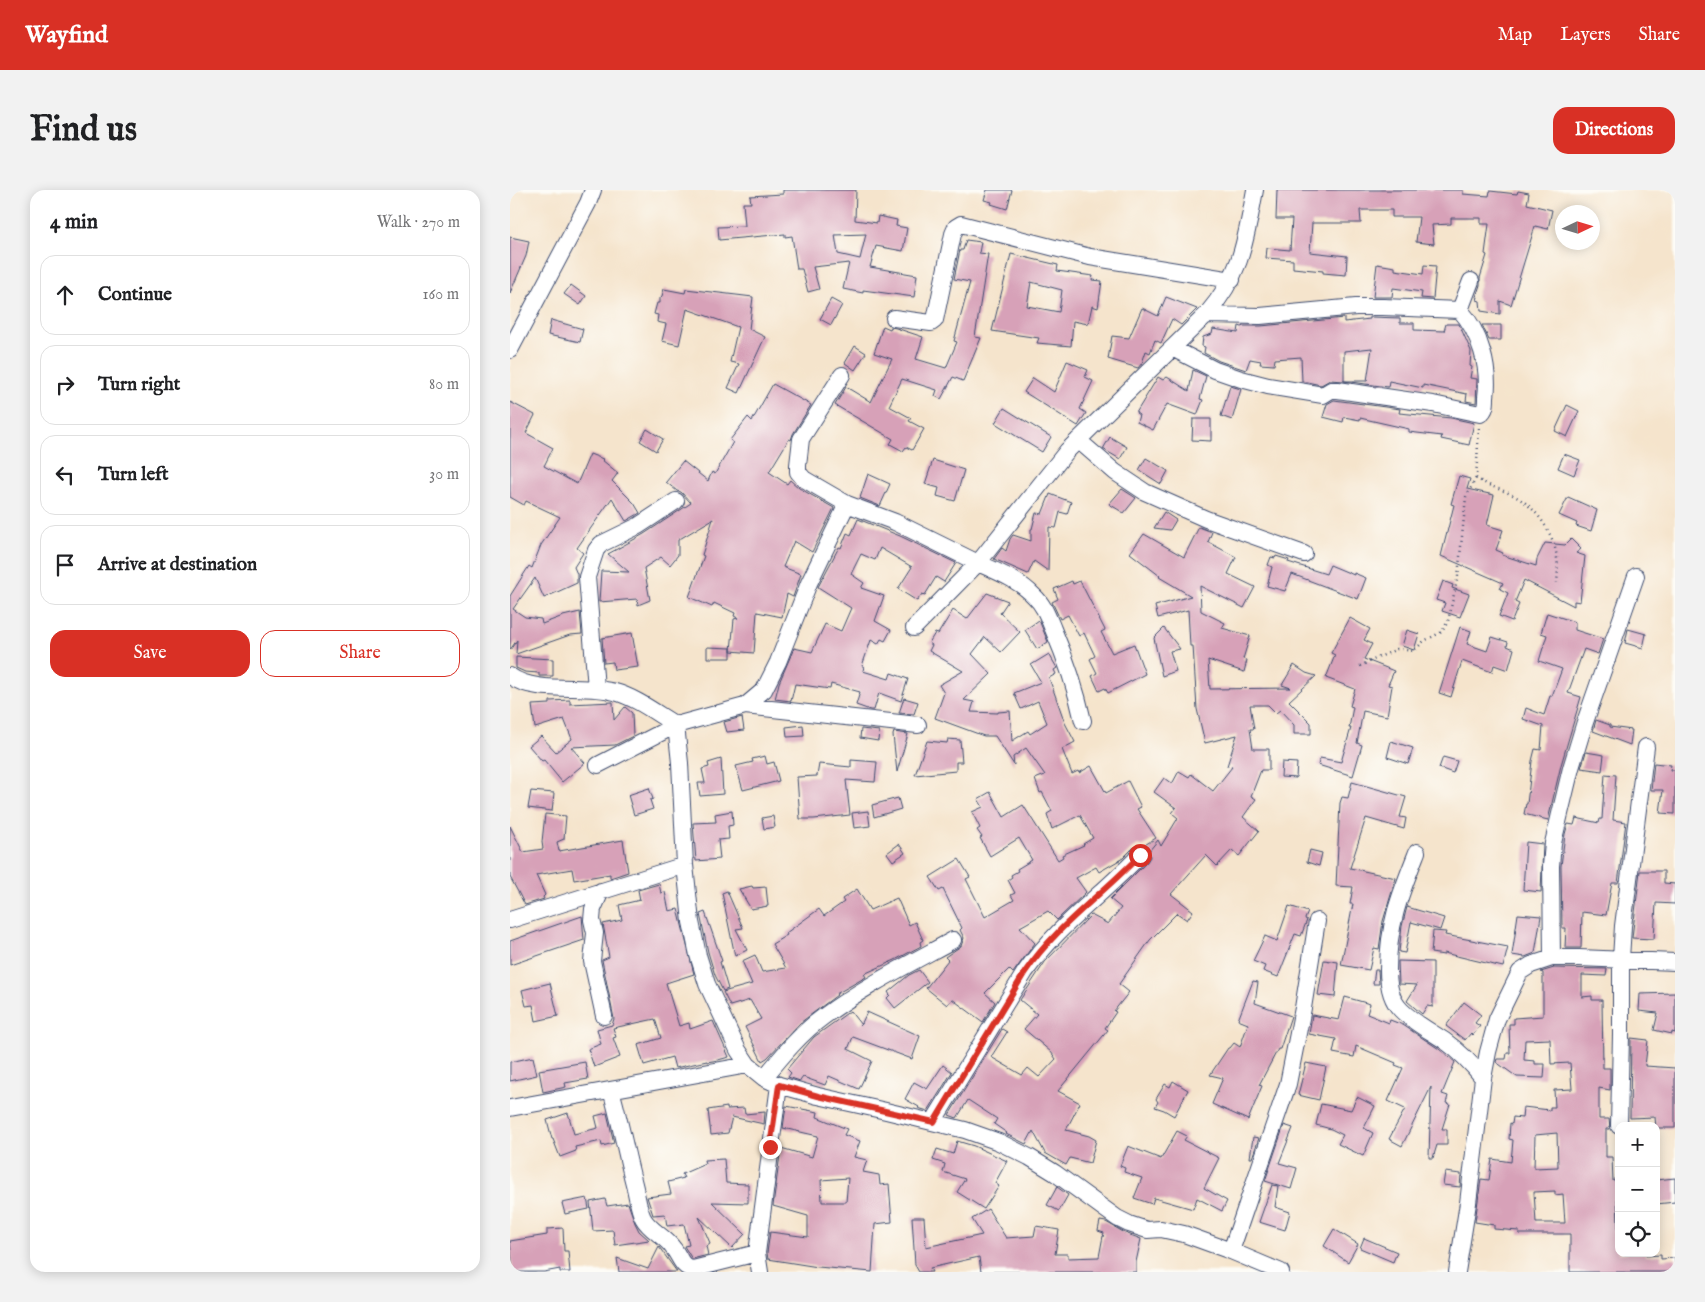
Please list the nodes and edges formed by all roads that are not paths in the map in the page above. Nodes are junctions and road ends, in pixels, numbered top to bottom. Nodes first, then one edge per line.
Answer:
1 (593, 190) edge
2 (1255, 190) edge
3 (1232, 280) junction
4 (1471, 281) dead end
5 (1460, 310) junction
6 (1206, 315) junction
7 (894, 318) dead end
8 (1172, 348) junction
9 (510, 350) edge
10 (842, 375) dead end
11 (1078, 440) junction
12 (676, 501) dead end
13 (846, 504) junction
14 (1304, 554) dead end
15 (978, 563) junction
16 (1636, 576) dead end
17 (914, 628) dead end
18 (510, 676) edge
19 (596, 688) junction
20 (746, 706) junction
21 (1083, 721) dead end
22 (676, 725) junction
23 (918, 725) dead end
24 (1646, 747) dead end
25 (598, 765) dead end
26 (1417, 852) dead end
27 (1140, 855) dead end
28 (685, 865) junction
29 (601, 891) junction
30 (510, 920) edge
31 (1317, 921) dead end
32 (953, 940) dead end
33 (1552, 958) junction
34 (1621, 959) junction
35 (1675, 962) edge
36 (604, 1016) dead end
37 (748, 1066) junction
38 (1483, 1078) junction
39 (771, 1081) junction
40 (611, 1090) junction
41 (510, 1108) edge
42 (934, 1122) junction
43 (1619, 1122) edge
44 (1231, 1251) junction
45 (757, 1252) junction
46 (760, 1272) edge
47 (1281, 1272) edge
48 (1458, 1272) edge

1 - 9 street
2 - 3 street
3 - 6 street
3 - 7 street
4 - 5 street
5 - 6 street
5 - 8 street
6 - 8 street
8 - 11 street
10 - 13 street
11 - 14 street
11 - 15 street
12 - 19 street
13 - 15 street
13 - 20 street
15 - 17 street
15 - 21 street
16 - 33 street
18 - 19 street
19 - 22 street
20 - 22 street
20 - 23 street
22 - 25 street
22 - 28 street
24 - 34 street
26 - 38 street
27 - 42 street
28 - 29 street
28 - 37 street
29 - 30 street
29 - 36 street
31 - 44 street
32 - 39 street
33 - 34 street
33 - 38 street
34 - 35 street
34 - 43 street
37 - 39 street
37 - 40 street
38 - 48 street
39 - 42 street
39 - 45 street
40 - 41 street
40 - 45 street
42 - 44 street
44 - 47 street
45 - 46 street

